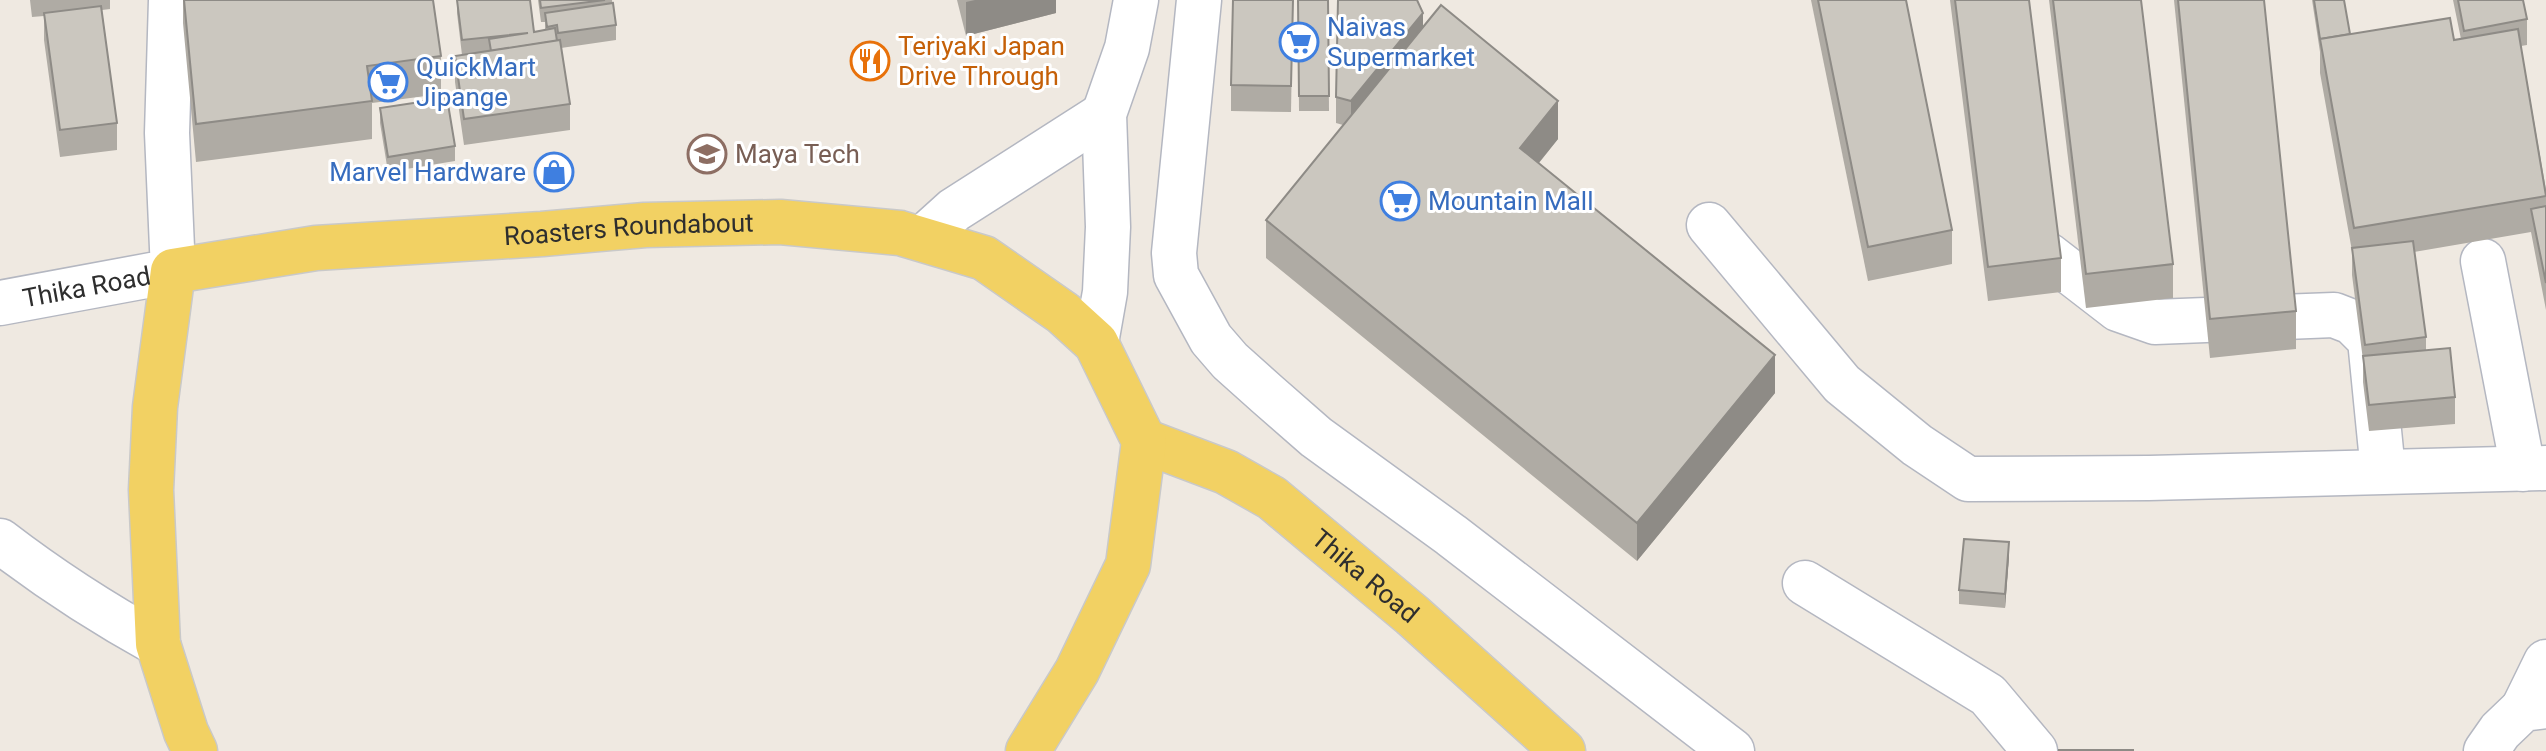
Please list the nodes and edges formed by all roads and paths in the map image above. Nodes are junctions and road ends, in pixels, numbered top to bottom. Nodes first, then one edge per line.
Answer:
1 (171, 0) edge
2 (1136, 0) edge
3 (1199, 0) edge
4 (1104, 114) junction
5 (1709, 225) dead end
6 (923, 238) junction
7 (2048, 255) edge
8 (2483, 261) dead end
9 (173, 271) junction
10 (0, 303) edge
11 (1096, 343) junction
12 (1144, 441) junction
13 (2535, 469) edge
14 (2383, 471) junction
15 (0, 541) edge
16 (1805, 583) dead end
17 (158, 644) junction
18 (2546, 662) edge
19 (2534, 707) edge
20 (195, 751) edge
21 (1028, 751) edge
22 (1563, 751) edge
23 (1732, 751) edge
24 (2035, 751) edge
25 (2486, 751) edge

1 - 9 street
2 - 4 street
3 - 23 street
4 - 6 street
4 - 11 street
5 - 14 street
6 - 9 main road, Roasters Roundabout
6 - 11 main road, Roasters Roundabout
7 - 14 street
8 - 13 street
9 - 10 street, Thika Road
9 - 17 main road
11 - 12 main road, Roasters Roundabout
12 - 21 main road
12 - 22 main road, Thika Road
13 - 14 street
15 - 17 street
16 - 24 street
17 - 20 main road
18 - 19 street
19 - 25 street

